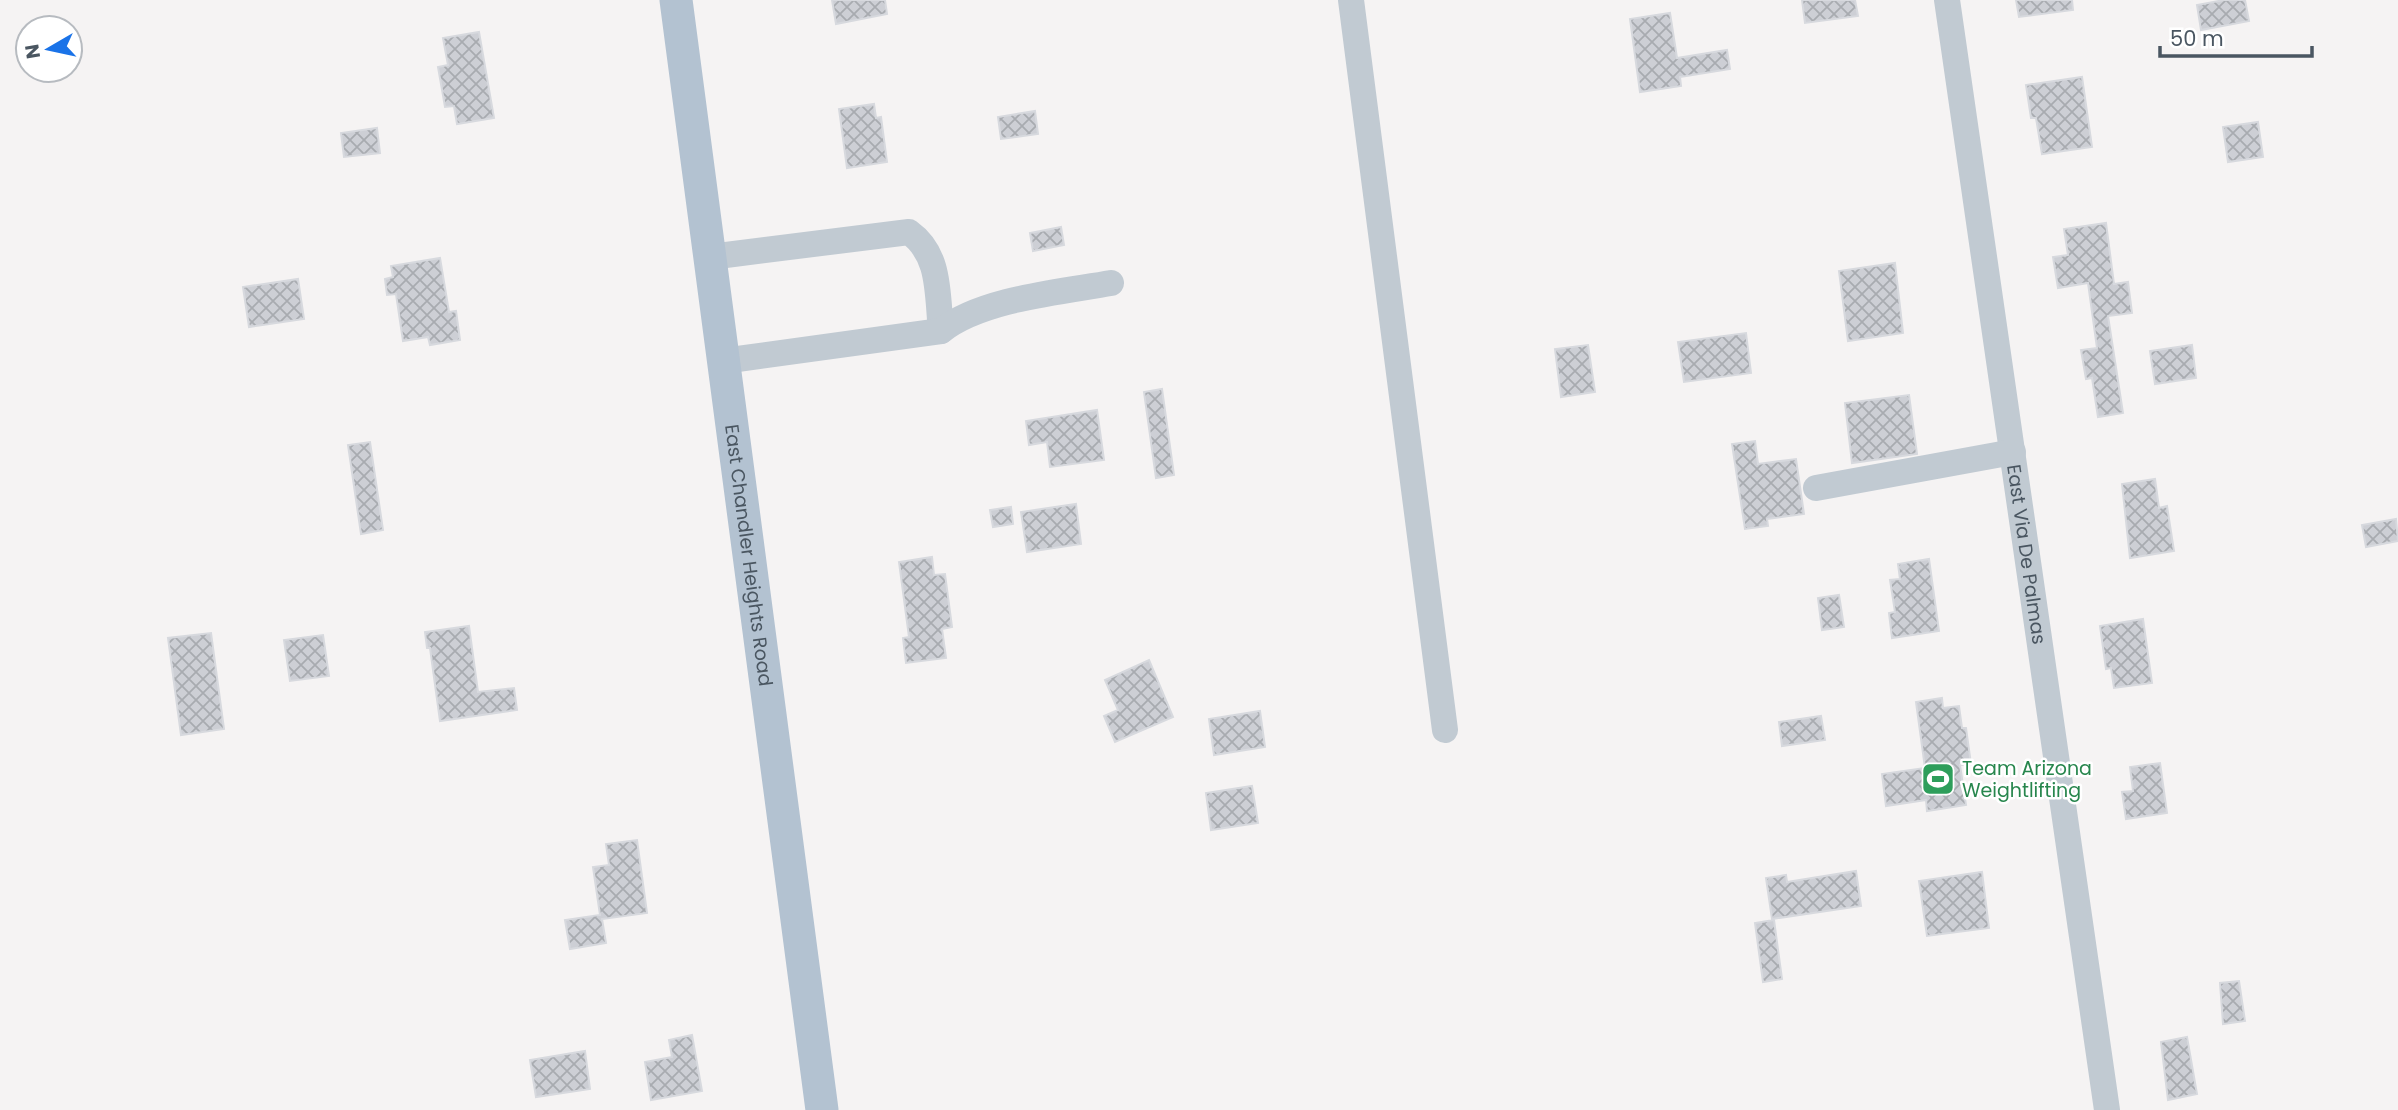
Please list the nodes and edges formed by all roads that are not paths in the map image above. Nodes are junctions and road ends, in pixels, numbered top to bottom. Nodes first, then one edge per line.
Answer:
1 (676, 0) edge
2 (1352, 0) edge
3 (1947, 0) edge
4 (710, 257) junction
5 (1111, 283) dead end
6 (941, 331) junction
7 (723, 362) junction
8 (2014, 452) junction
9 (1816, 488) dead end
10 (1445, 730) dead end
11 (822, 1110) edge
12 (2107, 1110) edge

1 - 4 main road, East Chandler Heights Road
2 - 10 street
3 - 8 street, East Via De Palmas
4 - 6 street
4 - 7 main road, East Chandler Heights Road
5 - 6 street
6 - 7 street
7 - 11 main road, East Chandler Heights Road
8 - 9 street
8 - 12 street, East Via De Palmas

